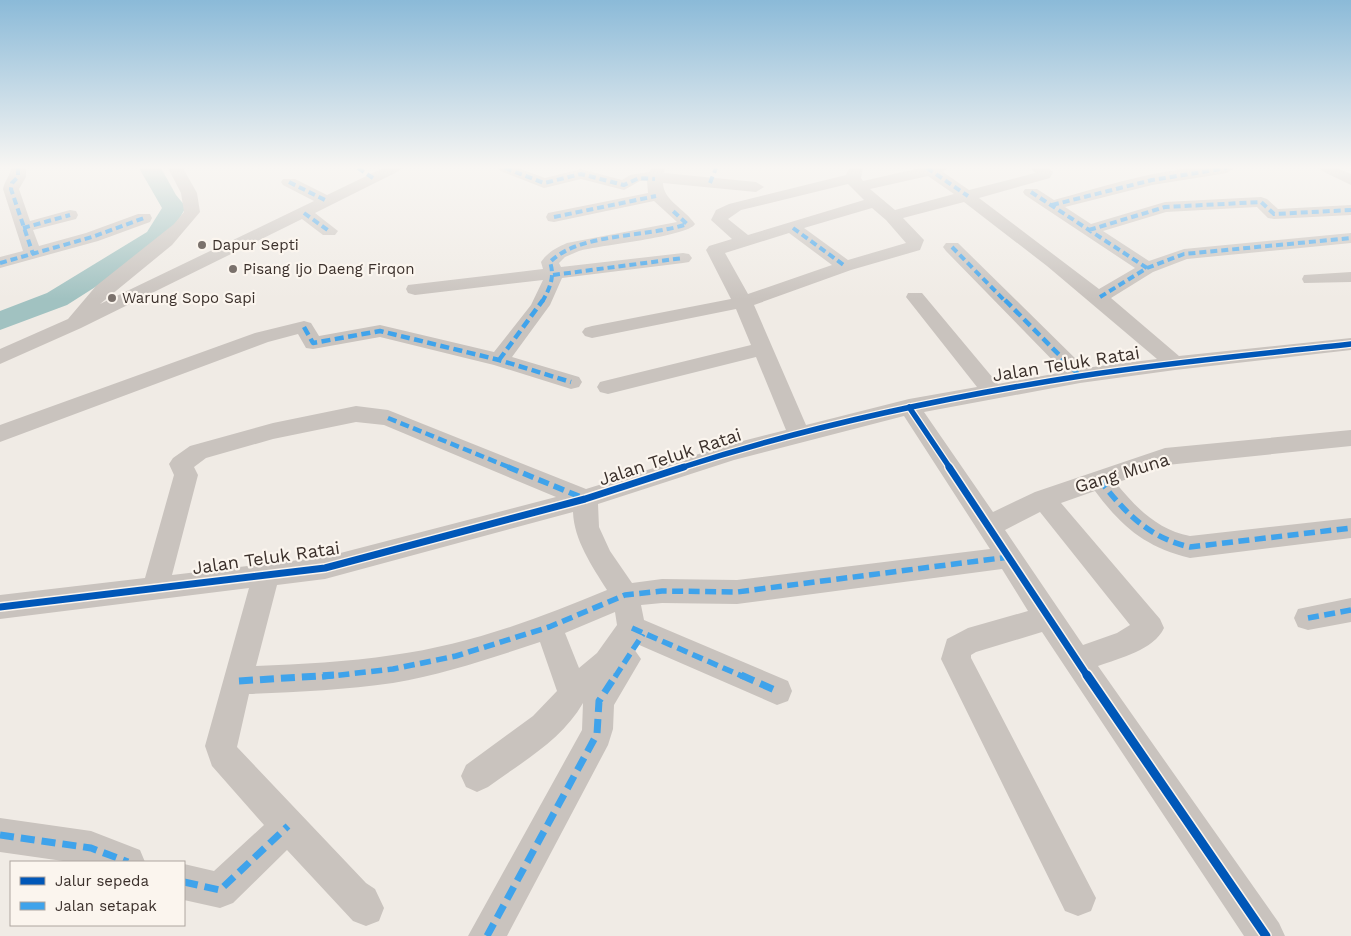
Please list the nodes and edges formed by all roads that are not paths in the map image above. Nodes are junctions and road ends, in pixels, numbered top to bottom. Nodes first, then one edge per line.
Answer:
1 (18, 212) edge
2 (192, 212) edge
3 (304, 212) joint
4 (580, 212) edge
5 (673, 212) edge
6 (726, 212) edge
7 (844, 212) edge
8 (886, 212) edge
9 (908, 212) edge
10 (989, 212) edge
11 (1062, 212) edge
12 (1150, 212) edge
13 (1271, 212) edge
14 (1319, 212) edge
15 (70, 216) dead end
16 (892, 216) junction
17 (554, 217) dead end
18 (144, 218) dead end
19 (23, 228) junction
20 (793, 228) junction
21 (1089, 230) junction
22 (329, 231) dead end
23 (1351, 238) edge
24 (746, 242) junction
25 (952, 247) dead end
26 (33, 254) junction
27 (683, 258) dead end
28 (0, 263) edge
29 (845, 266) junction
30 (1147, 268) junction
31 (553, 274) junction
32 (1351, 277) edge
33 (1311, 280) dead end
34 (415, 289) dead end
35 (915, 296) dead end
36 (1100, 297) junction
37 (743, 302) junction
38 (74, 324) junction
39 (592, 332) dead end
40 (1351, 344) edge
41 (761, 349) junction
42 (0, 356) edge
43 (498, 360) junction
44 (1175, 363) junction
45 (1080, 376) junction
46 (571, 382) dead end
47 (608, 387) dead end
48 (992, 391) junction
49 (909, 407) junction
50 (0, 434) edge
51 (799, 434) junction
52 (1351, 438) edge
53 (1100, 479) junction
54 (585, 499) junction
55 (1044, 499) junction
56 (989, 526) junction
57 (1351, 528) edge
58 (1009, 557) junction
59 (266, 575) junction
60 (156, 589) junction
61 (625, 595) junction
62 (0, 607) edge
63 (1351, 610) edge
64 (1048, 618) junction
65 (1308, 618) dead end
66 (549, 627) junction
67 (637, 631) junction
68 (1078, 660) junction
69 (239, 681) junction
70 (778, 690) dead end
71 (574, 693) junction
72 (477, 776) dead end
73 (288, 826) junction
74 (0, 835) edge
75 (125, 861) edge
76 (185, 882) edge
77 (1078, 898) dead end
78 (366, 908) dead end
79 (487, 936) edge
80 (1266, 936) edge

1 - 19 street
2 - 38 street
3 - 22 street
3 - 38 street
4 - 17 street
5 - 31 street
6 - 24 street
7 - 20 street
8 - 16 street
9 - 16 street
10 - 36 street
11 - 21 street
12 - 21 street
13 - 14 street
15 - 19 street
16 - 29 street
18 - 26 street
19 - 26 street
20 - 24 street
20 - 29 street
21 - 30 street
23 - 30 street
24 - 37 street
25 - 45 street
26 - 28 street
27 - 31 street
29 - 37 street
30 - 36 street
31 - 34 street
31 - 43 street
32 - 33 street
35 - 48 street
36 - 44 street
37 - 39 street
37 - 41 street
38 - 42 street
40 - 44 street, Jalan Teluk Ratai
41 - 47 street
41 - 51 street
43 - 46 street
43 - 50 street
44 - 45 street, Jalan Teluk Ratai
45 - 48 street, Jalan Teluk Ratai
48 - 49 street, Jalan Teluk Ratai
49 - 51 street, Jalan Teluk Ratai
49 - 56 street
51 - 54 street, Jalan Teluk Ratai
52 - 53 street, Gang Muna
53 - 55 street, Gang Muna
53 - 57 street
54 - 59 street, Jalan Teluk Ratai
54 - 60 street
54 - 61 street
55 - 56 street, Gang Muna
55 - 68 street
56 - 58 street
58 - 61 street
58 - 64 street
59 - 60 street, Jalan Teluk Ratai
59 - 69 street
60 - 62 street, Jalan Teluk Ratai
61 - 66 street
61 - 67 street
63 - 65 street
64 - 68 street
64 - 77 street
66 - 69 street
66 - 71 street
67 - 70 street
67 - 71 street
67 - 79 street
68 - 80 street
69 - 73 street
71 - 72 street
73 - 76 street
73 - 78 street
74 - 75 street

